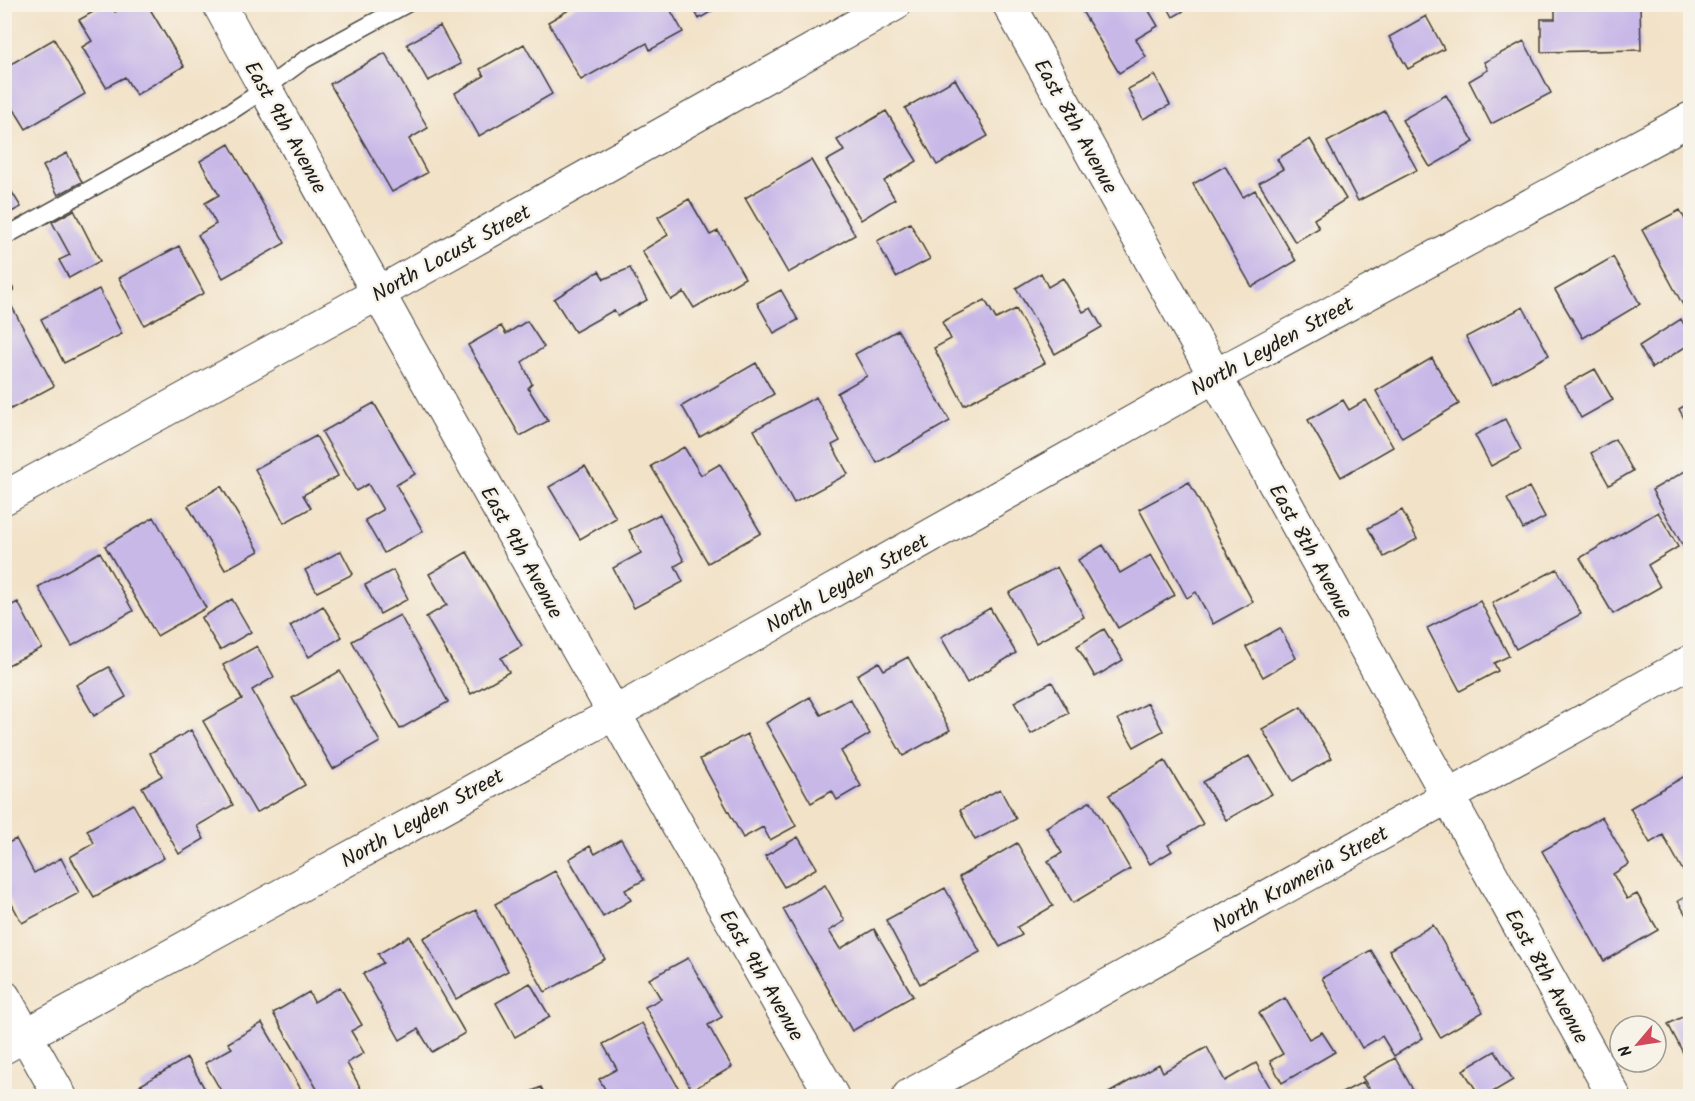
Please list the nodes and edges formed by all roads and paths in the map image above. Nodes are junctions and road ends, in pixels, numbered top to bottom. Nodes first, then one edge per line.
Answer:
1 (219, 4) edge
2 (407, 4) edge
3 (895, 4) edge
4 (1008, 4) edge
5 (265, 89) junction
6 (1690, 119) edge
7 (4, 237) edge
8 (377, 294) junction
9 (1215, 376) junction
10 (4, 498) edge
11 (1690, 662) edge
12 (614, 714) junction
13 (1448, 797) junction
14 (4, 997) edge
15 (15, 1041) edge
16 (60, 1096) edge
17 (832, 1096) edge
18 (909, 1096) edge
19 (1614, 1096) edge

1 - 5 street, East 9th Avenue
2 - 5 lane
3 - 8 street, North Locust Street
4 - 9 street, East 8th Avenue
5 - 7 lane
5 - 8 street, East 9th Avenue
6 - 9 street, North Leyden Street
8 - 10 street, North Locust Street
8 - 12 street, East 9th Avenue
9 - 12 street, North Leyden Street
9 - 13 street, East 8th Avenue
11 - 13 street, North Krameria Street
12 - 15 street, North Leyden Street
12 - 17 street, East 9th Avenue
13 - 18 street, North Krameria Street
13 - 19 street, East 8th Avenue
14 - 15 street
15 - 16 street

